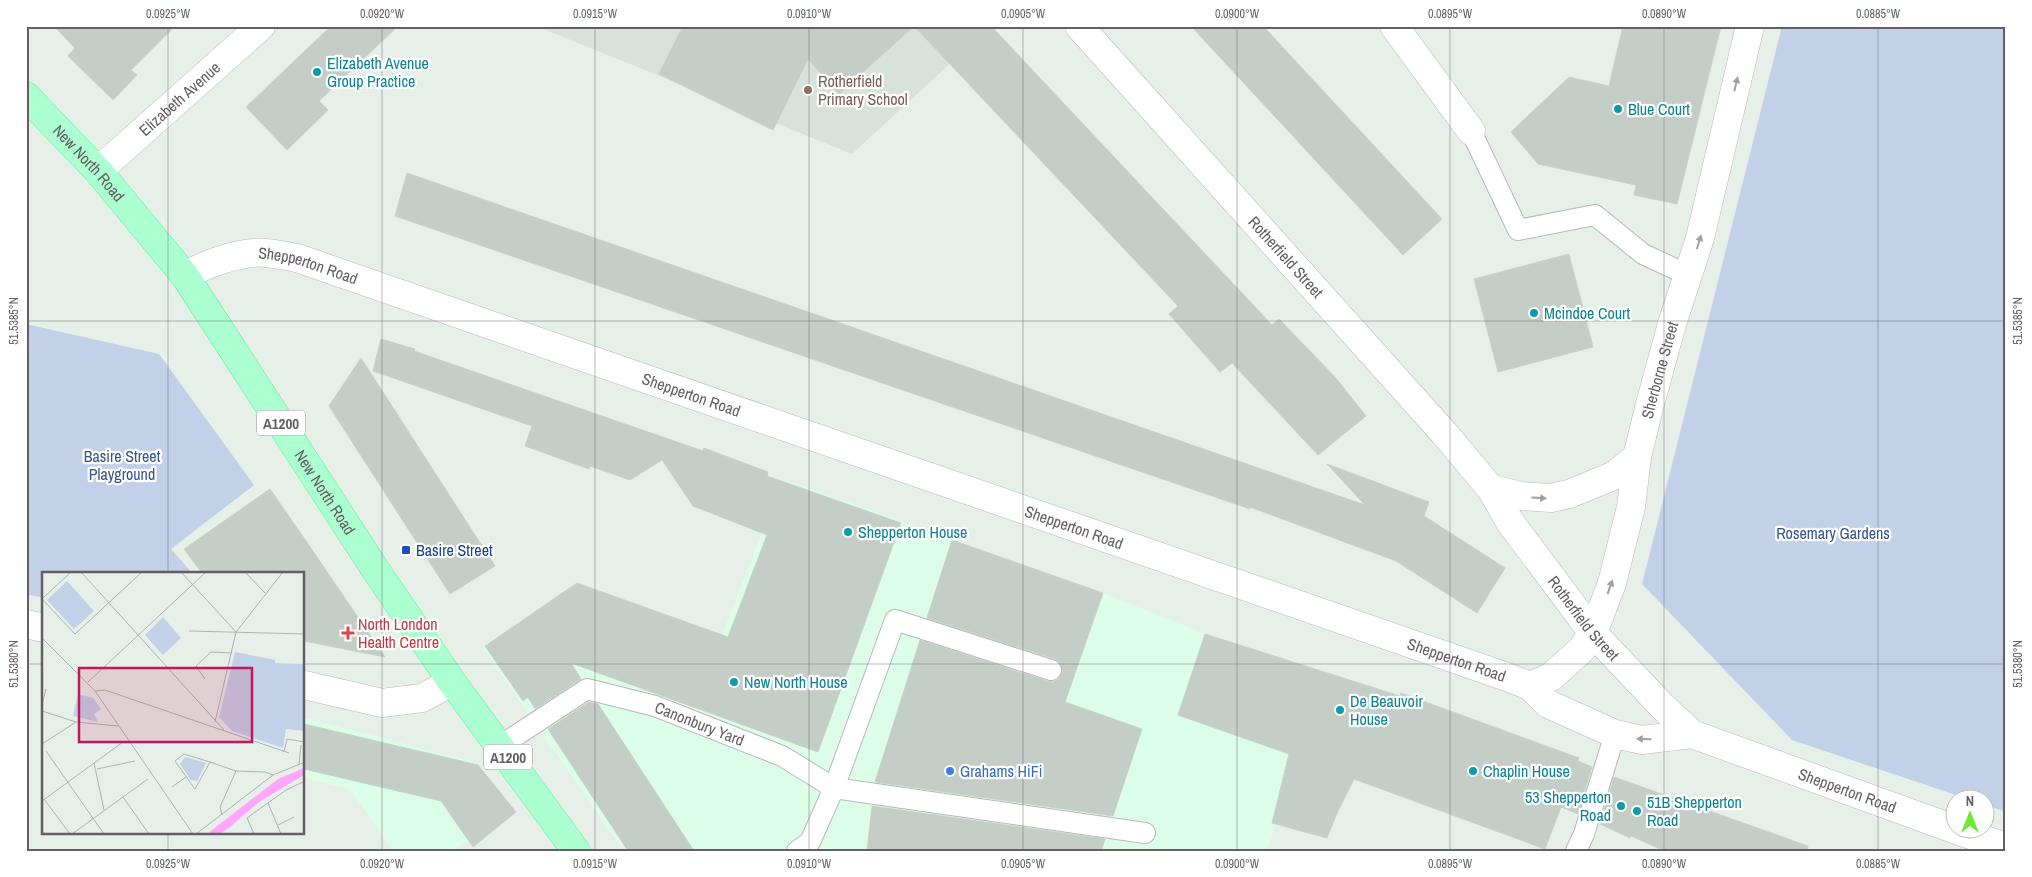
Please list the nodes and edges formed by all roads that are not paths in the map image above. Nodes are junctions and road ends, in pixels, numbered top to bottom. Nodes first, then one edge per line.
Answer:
1 (261, 26) edge
2 (1079, 26) edge
3 (1394, 26) edge
4 (1750, 26) edge
5 (26, 96) edge
6 (1471, 131) joint
7 (98, 171) junction
8 (1688, 275) junction
9 (185, 276) junction
10 (1637, 457) junction
11 (1491, 490) junction
12 (26, 624) edge
13 (42, 628) edge
14 (1593, 633) junction
15 (1051, 670) dead end
16 (452, 682) junction
17 (305, 685) edge
18 (1530, 686) junction
19 (1615, 734) junction
20 (1692, 734) junction
21 (500, 746) junction
22 (834, 788) junction
23 (1944, 825) edge
24 (1145, 833) dead end
25 (1986, 840) edge
26 (2006, 847) edge
27 (576, 851) edge
28 (797, 851) edge
29 (1576, 851) edge

1 - 7 street, Elizabeth Avenue
2 - 11 street, Rotherfield Street
3 - 6 street
8 -> 4 street, Sherborne Street
5 - 7 main road, New North Road / A1200
6 - 8 lane
7 - 9 main road, New North Road / A1200
8 - 10 street, Sherborne Street
9 - 16 main road, New North Road / A1200
9 - 18 street, Shepperton Road
11 -> 10 street
14 -> 10 street, Sherborne Street
11 - 14 street, Rotherfield Street
12 - 13 street
14 - 18 street, Sherborne Street
14 - 20 street, Rotherfield Street
15 - 22 lane
16 - 17 street
16 - 21 main road, New North Road / A1200
18 - 19 street, Shepperton Road
20 -> 19 street, Shepperton Road
19 - 29 lane
20 - 23 street, Shepperton Road
21 - 22 lane, Canonbury Yard
21 - 27 main road, New North Road / A1200
22 - 24 lane
22 - 28 lane
25 - 26 street, Shepperton Road

